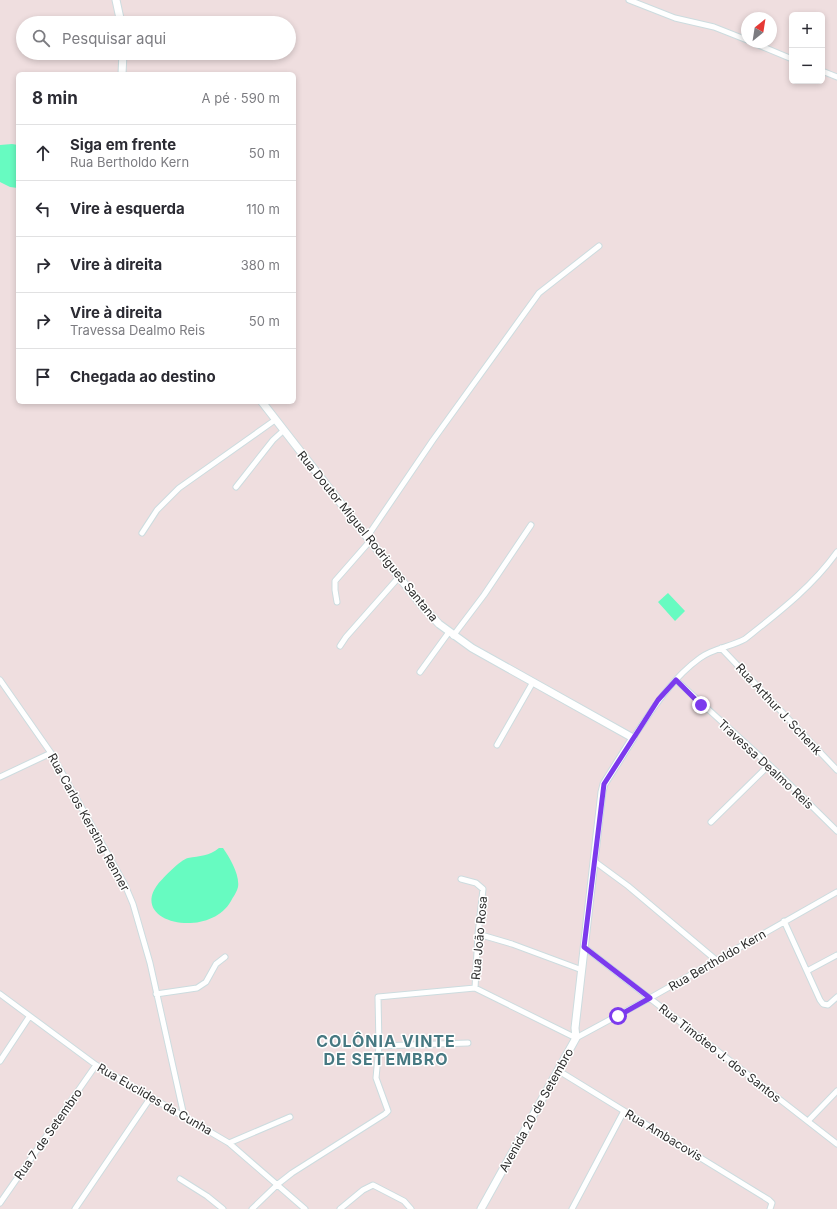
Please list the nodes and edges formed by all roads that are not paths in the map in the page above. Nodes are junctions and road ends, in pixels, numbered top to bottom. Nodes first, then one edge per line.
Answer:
1 (116, 0) edge
2 (629, 0) edge
3 (119, 16) edge
4 (741, 38) edge
5 (765, 48) edge
6 (789, 58) edge
7 (123, 60) edge
8 (122, 72) edge
9 (825, 72) edge
10 (837, 77) edge
11 (599, 246) dead end
12 (263, 404) edge
13 (275, 420) junction
14 (284, 430) junction
15 (236, 487) dead end
16 (531, 525) dead end
17 (142, 534) dead end
18 (369, 539) junction
19 (837, 552) edge
20 (399, 577) junction
21 (337, 602) dead end
22 (451, 634) junction
23 (340, 646) dead end
24 (721, 648) junction
25 (420, 672) dead end
26 (0, 680) edge
27 (676, 680) junction
28 (533, 682) junction
29 (633, 738) junction
30 (497, 745) dead end
31 (51, 753) junction
32 (769, 765) junction
33 (837, 770) edge
34 (0, 777) edge
35 (711, 822) dead end
36 (837, 831) edge
37 (594, 861) junction
38 (462, 879) dead end
39 (837, 892) edge
40 (784, 921) junction
41 (478, 934) junction
42 (584, 947) junction
43 (837, 955) edge
44 (226, 957) dead end
45 (716, 960) junction
46 (582, 970) junction
47 (807, 971) junction
48 (475, 988) junction
49 (0, 994) edge
50 (156, 994) junction
51 (837, 997) edge
52 (650, 998) junction
53 (29, 1017) junction
54 (576, 1038) junction
55 (468, 1043) dead end
56 (379, 1046) junction
57 (0, 1061) edge
58 (96, 1065) junction
59 (559, 1071) junction
60 (837, 1091) edge
61 (151, 1097) junction
62 (624, 1111) junction
63 (184, 1116) junction
64 (290, 1117) dead end
65 (808, 1121) junction
66 (229, 1143) junction
67 (837, 1144) edge
68 (180, 1179) dead end
69 (278, 1184) junction
70 (0, 1203) edge
71 (75, 1209) edge
72 (223, 1209) edge
73 (252, 1209) edge
74 (305, 1209) edge
75 (340, 1209) edge
76 (411, 1209) edge
77 (481, 1209) edge
78 (572, 1209) edge
79 (770, 1209) edge

1 - 3 street
2 - 4 street
5 - 6 street
7 - 8 street
9 - 10 street
11 - 18 street
12 - 13 street, Rua Doutor Miguel Rodrigues Santana
13 - 14 street, Rua Doutor Miguel Rodrigues Santana
13 - 17 street
14 - 15 street
14 - 18 street, Rua Doutor Miguel Rodrigues Santana
16 - 22 street
18 - 20 street, Rua Doutor Miguel Rodrigues Santana
18 - 21 street
19 - 24 street, Avenida 20 de Setembro
20 - 22 street, Rua Doutor Miguel Rodrigues Santana
20 - 23 street
22 - 25 street
22 - 28 street, Rua Doutor Miguel Rodrigues Santana
24 - 27 street, Avenida 20 de Setembro
24 - 33 street, Rua Arthur J. Schenk
26 - 31 street, Rua Carlos Kersting Renner
27 - 29 street, Avenida 20 de Setembro
27 - 32 street, Travessa Dealmo Reis
28 - 29 street, Rua Doutor Miguel Rodrigues Santana
28 - 30 street
29 - 37 street, Avenida 20 de Setembro
31 - 34 street
31 - 50 street, Rua Carlos Kersting Renner
32 - 35 street
32 - 36 street, Travessa Dealmo Reis
37 - 42 street, Avenida 20 de Setembro
37 - 45 street
38 - 41 street, Rua João Rosa
39 - 40 street, Rua Bertholdo Kern
40 - 45 street, Rua Bertholdo Kern
40 - 47 street
41 - 46 street
41 - 48 street, Rua João Rosa
42 - 46 street, Avenida 20 de Setembro
42 - 52 street, Rua Timóteo J. dos Santos
43 - 47 street
44 - 50 street
45 - 52 street, Rua Bertholdo Kern
46 - 54 street, Avenida 20 de Setembro
47 - 51 street
48 - 54 street
48 - 56 street
49 - 53 street, Rua Euclides da Cunha
50 - 63 street, Rua Carlos Kersting Renner
52 - 54 street, Rua Bertholdo Kern
52 - 65 street, Rua Timóteo J. dos Santos
53 - 57 street
53 - 58 street, Rua Euclides da Cunha
54 - 59 street, Avenida 20 de Setembro
55 - 56 street
56 - 69 street
58 - 61 street, Rua Euclides da Cunha
58 - 70 street, Rua 7 de Setembro
59 - 62 street, Rua Ambacovis
59 - 77 street, Avenida 20 de Setembro
60 - 65 street
61 - 63 street, Rua Euclides da Cunha
61 - 71 street
62 - 78 street
62 - 79 street, Rua Ambacovis
63 - 66 street, Rua Euclides da Cunha
64 - 66 street
65 - 67 street, Rua Timóteo J. dos Santos
66 - 69 street, Rua Euclides da Cunha
68 - 72 street
69 - 73 street
69 - 74 street, Rua Euclides da Cunha
75 - 76 street

